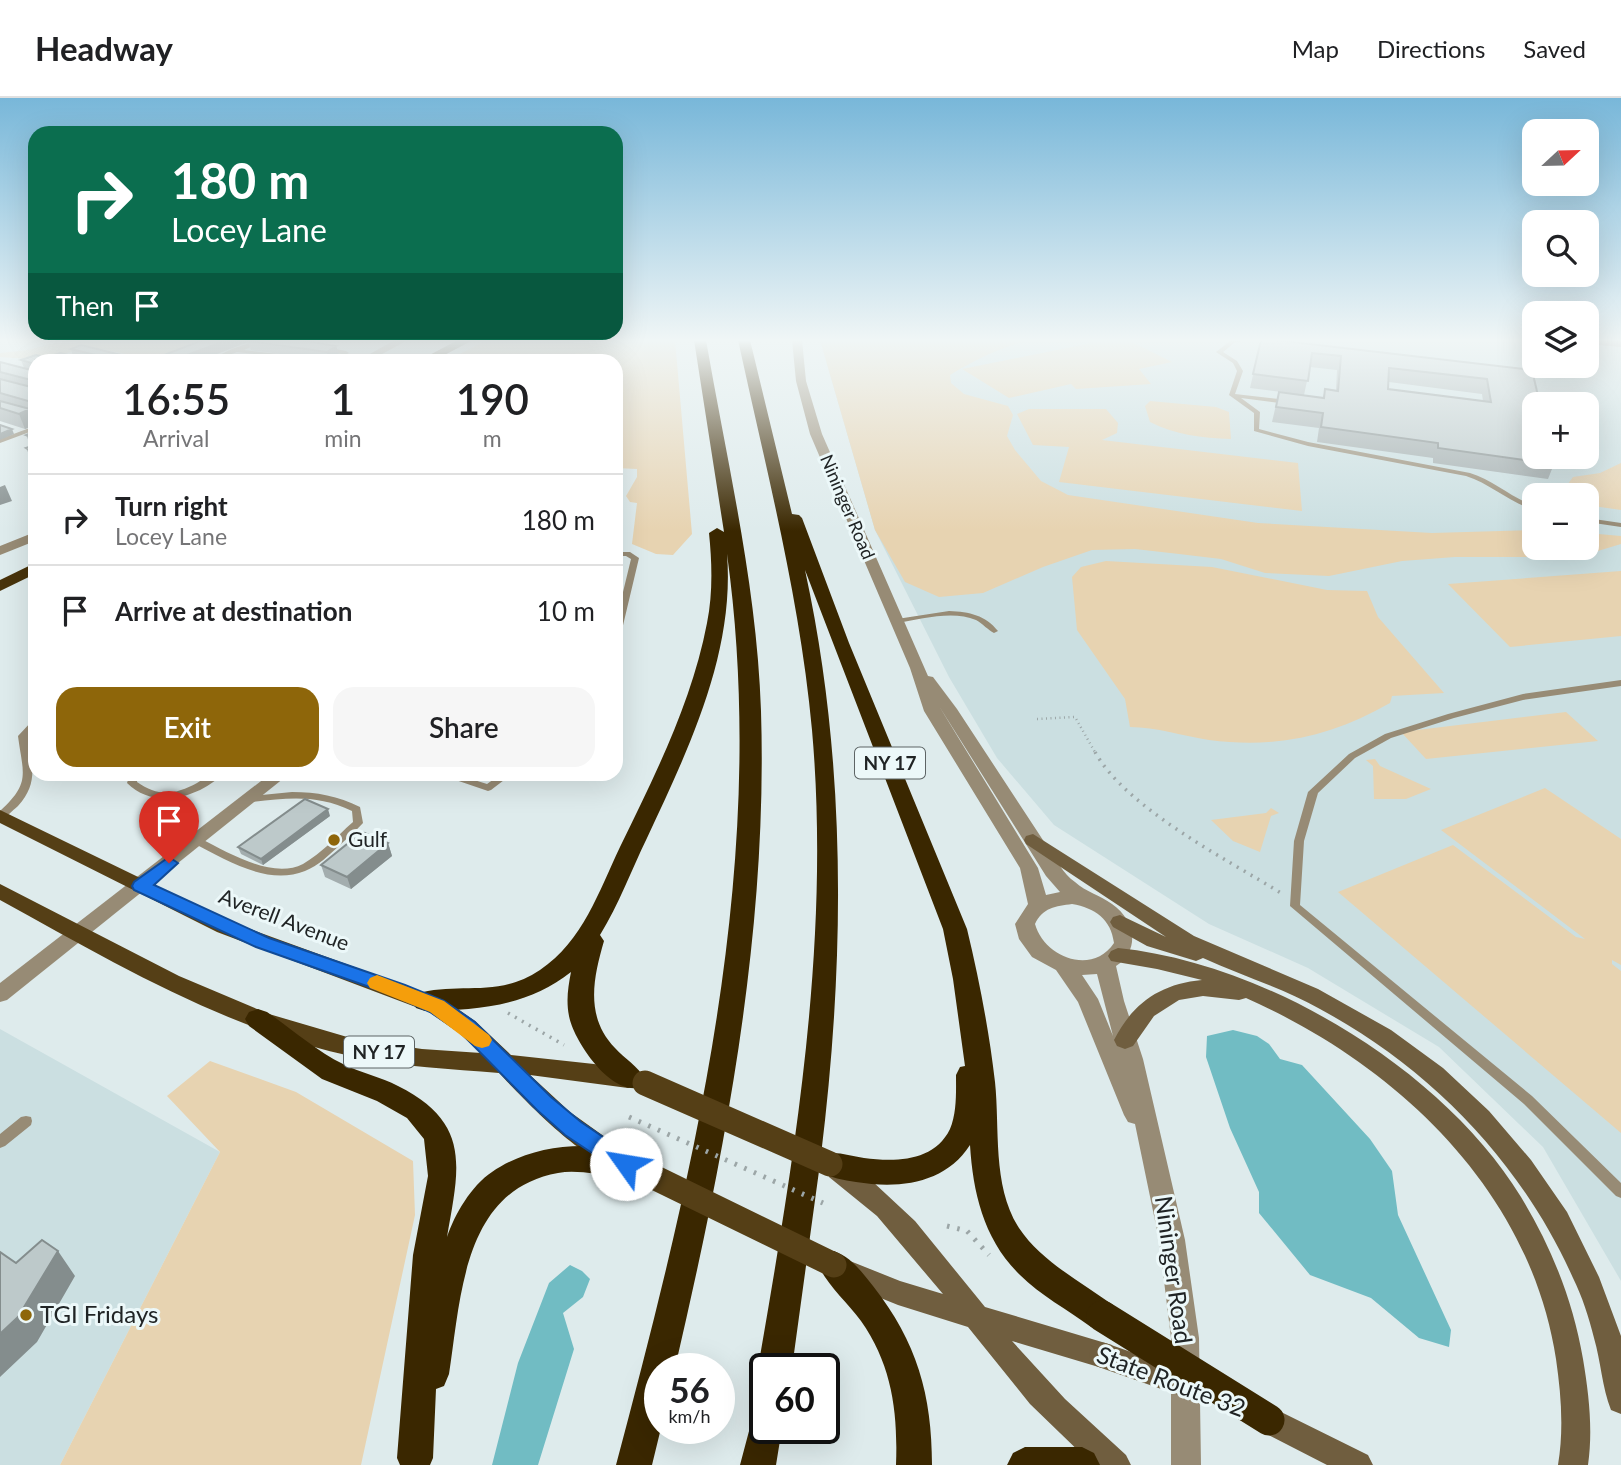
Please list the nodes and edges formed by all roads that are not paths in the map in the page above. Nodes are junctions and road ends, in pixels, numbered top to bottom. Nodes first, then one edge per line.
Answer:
1 (710, 404) edge
2 (758, 404) edge
3 (807, 404) edge
4 (1245, 404) edge
5 (12, 429) edge
6 (28, 431) edge
7 (23, 433) junction
8 (0, 441) edge
9 (719, 458) junction
10 (775, 482) junction
11 (1522, 502) edge
12 (1599, 522) edge
13 (1621, 525) edge
14 (28, 539) edge
15 (0, 551) edge
16 (623, 554) edge
17 (28, 572) edge
18 (0, 586) edge
19 (623, 609) edge
20 (897, 621) junction
21 (994, 631) dead end
22 (918, 668) junction
23 (1621, 682) edge
24 (28, 731) edge
25 (28, 766) edge
26 (28, 778) edge
27 (132, 781) edge
28 (206, 781) edge
29 (272, 781) edge
30 (468, 781) edge
31 (498, 781) edge
32 (251, 799) junction
33 (0, 816) edge
34 (1032, 840) junction
35 (197, 841) junction
36 (141, 886) junction
37 (0, 891) edge
38 (1083, 898) junction
39 (1038, 906) junction
40 (601, 912) junction
41 (1120, 922) junction
42 (79, 933) junction
43 (1112, 960) junction
44 (1230, 961) junction
45 (1065, 966) junction
46 (0, 994) edge
47 (1266, 997) junction
48 (425, 1001) junction
49 (258, 1019) junction
50 (973, 1038) junction
51 (1125, 1040) junction
52 (505, 1063) junction
53 (638, 1081) junction
54 (26, 1121) dead end
55 (0, 1142) edge
56 (1154, 1160) junction
57 (626, 1164) junction
58 (830, 1164) joint
59 (879, 1186) junction
60 (1621, 1192) edge
61 (834, 1265) joint
62 (870, 1295) junction
63 (977, 1317) junction
64 (777, 1353) edge
65 (1621, 1401) edge
66 (1269, 1420) junction
67 (762, 1444) edge
68 (1098, 1459) edge
69 (414, 1461) edge
70 (634, 1465) edge
71 (758, 1465) edge
72 (914, 1465) edge
73 (1025, 1465) edge
74 (1186, 1465) edge
75 (1358, 1465) edge
76 (1573, 1465) edge

1 - 9 highway
2 - 10 highway, NY 17
3 - 20 street, Nininger Road
4 - 11 lane
5 - 7 lane
6 - 7 lane
7 - 8 lane
9 - 40 highway
9 - 70 highway
10 - 50 highway, NY 17
10 - 64 highway
12 - 13 lane
14 - 15 street
16 - 19 lane
17 - 18 highway
20 - 21 lane
20 - 22 street, Nininger Road
22 - 34 street, Nininger Road
22 - 39 street, Nininger Road
23 - 60 lane
24 - 25 lane
26 - 33 lane
27 - 28 lane
29 - 32 street
30 - 31 lane
32 - 35 street
32 - 35 lane
33 - 36 main road, Averell Avenue
34 - 38 street, Nininger Road
34 - 44 main road
35 - 36 street
36 - 42 street
36 - 48 main road, Averell Avenue
37 - 42 main road, NY 17
38 - 39 street
38 - 41 street
39 - 45 street
40 - 48 highway
40 - 53 highway
41 - 43 street
41 - 44 main road
42 - 46 street
42 - 49 main road, NY 17
43 - 45 street
43 - 47 main road
43 - 51 street, Nininger Road
44 - 65 main road
45 - 56 street, Nininger Road
47 - 51 main road
47 - 76 main road
48 - 52 main road, Averell Avenue
49 - 52 main road, NY 17
49 - 69 highway
50 - 59 highway, NY 17
50 - 66 highway, bridge
51 - 56 street, Nininger Road
52 - 53 main road, NY 17
52 - 57 main road, Averell Avenue
53 - 58 main road, NY 17, bridge
54 - 55 lane
56 - 74 street, Nininger Road
57 - 61 main road, Averell Avenue, bridge
57 - 69 highway
58 - 59 highway, NY 17
59 - 63 main road
61 - 62 highway
62 - 63 main road, State Route 32
62 - 72 highway
63 - 66 main road, State Route 32, bridge
63 - 68 main road
66 - 75 main road, State Route 32
67 - 71 highway
68 - 73 highway

